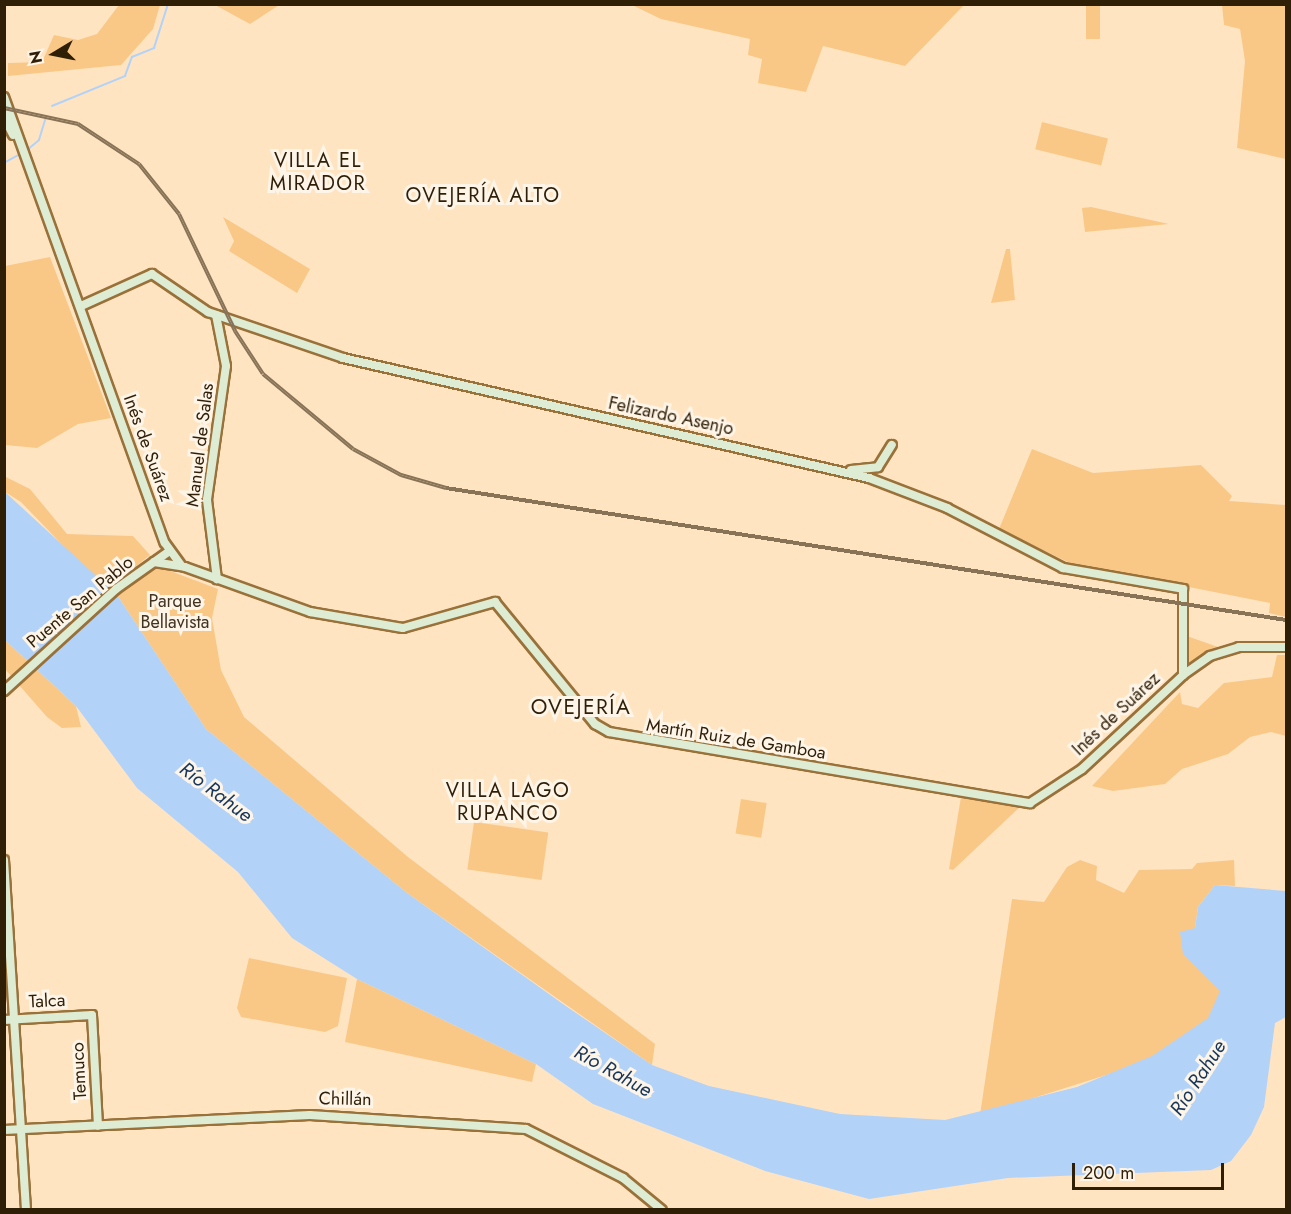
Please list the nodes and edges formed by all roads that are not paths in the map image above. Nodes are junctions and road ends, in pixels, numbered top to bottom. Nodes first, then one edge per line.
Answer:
1 (4, 97) edge
2 (4, 117) edge
3 (22, 152) junction
4 (80, 306) junction
5 (216, 315) junction
6 (892, 445) dead end
7 (845, 471) junction
8 (168, 552) junction
9 (154, 562) junction
10 (185, 567) junction
11 (217, 579) junction
12 (1183, 589) joint
13 (1287, 647) edge
14 (1183, 675) junction
15 (4, 691) edge
16 (1030, 803) joint
17 (4, 860) edge
18 (92, 1015) joint
19 (14, 1019) junction
20 (4, 1020) edge
21 (98, 1126) junction
22 (21, 1129) junction
23 (4, 1130) edge
24 (26, 1209) edge
25 (662, 1209) edge

1 - 3 street, Inés de Suárez
2 - 3 street, Inés de Suárez
3 - 4 street, Inés de Suárez
4 - 5 street, Felizardo Asenjo
4 - 8 street, Inés de Suárez
5 - 7 street, Felizardo Asenjo
5 - 11 street, Manuel de Salas
6 - 7 street
7 - 12 street, Felizardo Asenjo
8 - 9 street, Puente San Pablo
8 - 10 street, Inés de Suárez
9 - 10 street
9 - 15 street, Puente San Pablo
10 - 11 street
11 - 16 street, Martín Ruiz de Gamboa
12 - 14 street, Inés de Suárez
13 - 14 street
14 - 16 street, Inés de Suárez
17 - 19 street
18 - 19 street, Talca
18 - 21 street, Temuco
19 - 20 street, Talca
19 - 22 street
21 - 22 street, Chillán
21 - 25 street, Chillán
22 - 23 street, Chillán
22 - 24 street

